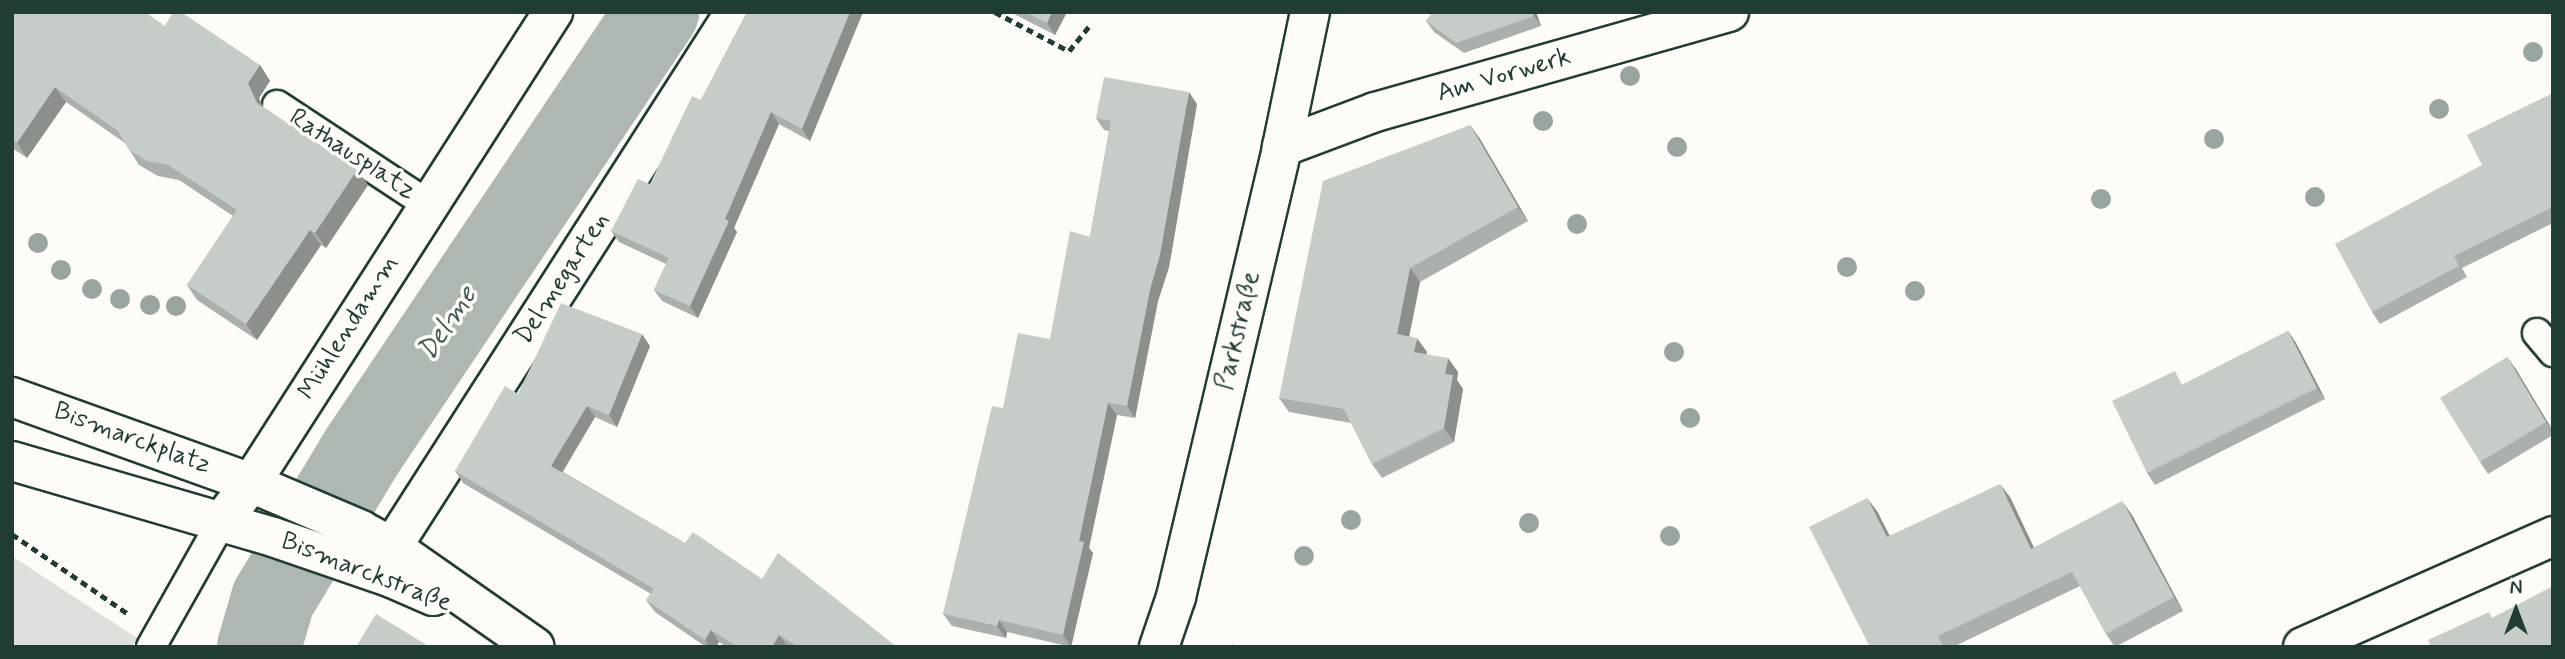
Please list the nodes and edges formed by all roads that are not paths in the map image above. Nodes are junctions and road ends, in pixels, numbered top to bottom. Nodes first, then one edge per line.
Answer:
1 (553, 12) edge
2 (735, 12) edge
3 (1310, 12) edge
4 (1728, 12) edge
5 (277, 105) dead end
6 (1282, 147) junction
7 (427, 204) junction
8 (12, 397) edge
9 (12, 461) edge
10 (251, 483) junction
11 (222, 521) junction
12 (2553, 536) edge
13 (367, 547) junction
14 (522, 638) edge
15 (155, 640) edge
16 (2312, 645) edge
17 (1159, 647) edge

1 - 7 street, Mühlendamm
2 - 13 street, Delmegarten
3 - 6 street, Parkstraße
4 - 6 street, Am Vorwerk
5 - 7 lane, Rathausplatz
6 - 17 street, Parkstraße
7 - 10 street, Mühlendamm
8 - 10 street, Bismarckplatz
9 - 11 street, Bismarckplatz
10 - 11 street, Mühlendamm
10 - 13 street, Bismarckstraße
11 - 13 street, Bismarckstraße
11 - 15 lane, Mühlendamm
12 - 16 street
13 - 14 street, Bismarckstraße

